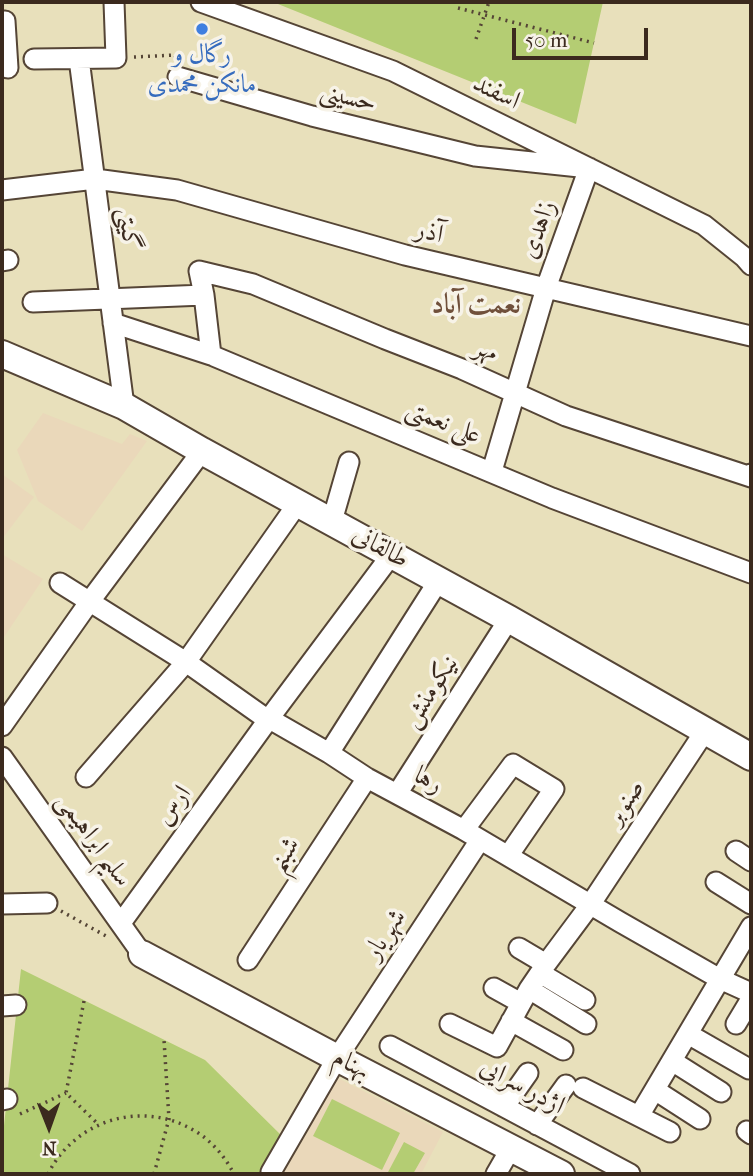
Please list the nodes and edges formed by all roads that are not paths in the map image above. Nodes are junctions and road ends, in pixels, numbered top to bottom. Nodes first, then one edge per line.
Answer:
1 (114, 2) edge
2 (201, 2) edge
3 (5, 21) dead end
4 (79, 59) junction
5 (17, 66) edge
6 (178, 78) road end
7 (589, 169) junction
8 (95, 179) junction
9 (2, 190) edge
10 (751, 265) edge
11 (546, 288) junction
12 (204, 295) junction
13 (110, 299) junction
14 (33, 302) dead end
15 (113, 323) junction
16 (751, 336) edge
17 (2, 354) edge
18 (211, 355) junction
19 (514, 393) junction
20 (124, 406) junction
21 (202, 451) junction
22 (349, 462) dead end
23 (492, 471) junction
24 (751, 474) edge
25 (298, 503) junction
26 (332, 521) junction
27 (392, 554) junction
28 (751, 573) edge
29 (439, 580) junction
30 (60, 583) dead end
31 (90, 601) junction
32 (509, 619) junction
33 (186, 662) junction
34 (268, 720) junction
35 (2, 726) edge
36 (705, 731) junction
37 (329, 753) junction
38 (2, 757) edge
39 (751, 757) edge
40 (86, 777) dead end
41 (367, 778) junction
42 (397, 794) junction
43 (472, 836) junction
44 (508, 856) junction
45 (716, 882) dead end
46 (47, 903) road end
47 (2, 904) edge
48 (751, 904) edge
49 (590, 905) junction
50 (751, 927) edge
51 (114, 930) junction
52 (519, 948) dead end
53 (142, 954) joint
54 (247, 960) dead end
55 (720, 979) junction
56 (534, 982) junction
57 (494, 988) dead end
58 (751, 993) edge
59 (751, 999) edge
60 (585, 1000) dead end
61 (511, 1021) junction
62 (450, 1024) dead end
63 (586, 1024) dead end
64 (736, 1024) dead end
65 (688, 1034) junction
66 (390, 1046) dead end
67 (563, 1050) dead end
68 (337, 1058) junction
69 (671, 1061) junction
70 (749, 1069) dead end
71 (528, 1073) dead end
72 (654, 1090) junction
73 (721, 1093) dead end
74 (504, 1107) junction
75 (639, 1116) junction
76 (700, 1119) dead end
77 (537, 1125) junction
78 (670, 1132) dead end
79 (510, 1148) junction
80 (271, 1172) dead end
81 (496, 1174) edge
82 (561, 1174) edge
83 (630, 1174) edge

1 - 4 street
2 - 7 street, اسفند
3 - 5 street
4 - 5 street
4 - 8 street, گیتی
6 - 7 street, حسینی
7 - 10 street, اسفند
7 - 11 street, زاهدی
8 - 9 street, آذر
8 - 11 street, آذر
8 - 13 street, گیتی
11 - 16 street, آذر
11 - 19 street, زاهدی
12 - 13 street
12 - 18 street
12 - 19 street, مهر
13 - 14 street
13 - 15 street, گیتی
15 - 18 street, علی نعمتی
15 - 20 street, گیتی
17 - 20 street, طالقانی
18 - 23 street, علی نعمتی
19 - 23 street, زاهدی
19 - 24 street, مهر
20 - 21 street, طالقانی
21 - 25 street, طالقانی
21 - 31 street
22 - 26 street
23 - 28 street, علی نعمتی
25 - 26 street, طالقانی
25 - 33 street
26 - 27 street, طالقانی
27 - 29 street, طالقانی
27 - 34 street, ارس
29 - 32 street, طالقانی
29 - 37 street
30 - 31 street, رها
31 - 33 street, رها
31 - 35 street
32 - 36 street, طالقانی
32 - 42 street, نیکومنش
33 - 34 street, رها
33 - 40 street
34 - 37 street, رها
34 - 51 street, ارس
36 - 39 street, طالقانی
36 - 49 street, صنوبر
37 - 41 street, رها
38 - 51 street, سلیم ابراهیمی
41 - 42 street, رها
41 - 54 street, شبنم
42 - 43 street, رها
43 - 44 street, رها
43 - 44 street, شهریار
43 - 68 street, شهریار
44 - 49 street, رها
45 - 48 street
46 - 47 street
49 - 55 street, رها
49 - 56 street, صنوبر
50 - 55 street
51 - 53 street, سلیم ابراهیمی
52 - 56 street
53 - 68 street, بهنام
55 - 58 street, رها
55 - 65 street
56 - 57 street
56 - 60 street
56 - 61 street, صنوبر
56 - 63 street
59 - 64 street
61 - 62 street, صنوبر
61 - 67 street
65 - 69 street
65 - 70 street
66 - 74 street, اژدر سرایی
68 - 79 street, بهنام
68 - 80 street, شهریار
69 - 72 street
69 - 73 street
71 - 74 street
72 - 75 street
72 - 76 street
74 - 77 street, اژدر سرایی
75 - 77 street
75 - 78 street
77 - 83 street, اژدر سرایی
79 - 81 street
79 - 82 street, بهنام

